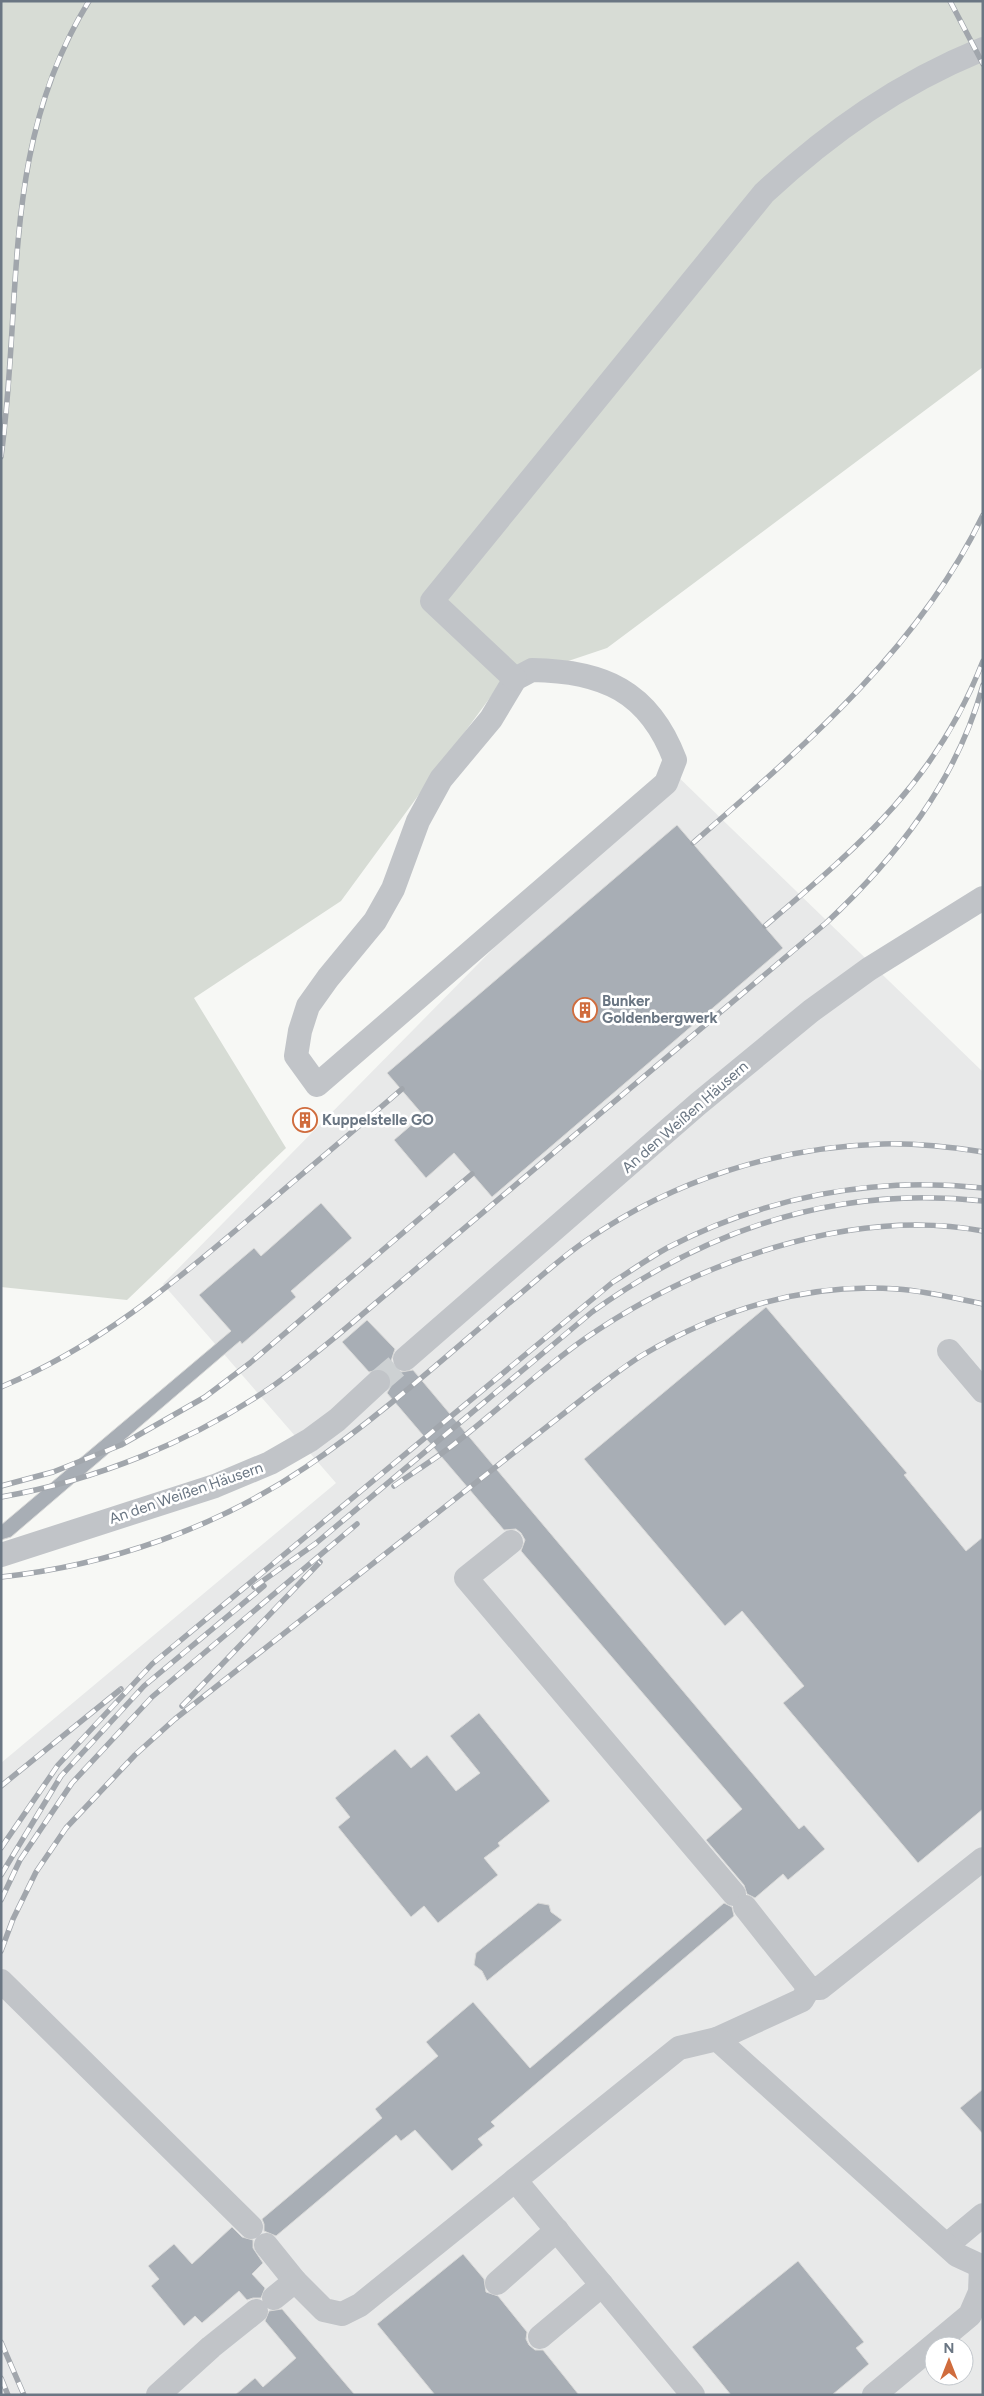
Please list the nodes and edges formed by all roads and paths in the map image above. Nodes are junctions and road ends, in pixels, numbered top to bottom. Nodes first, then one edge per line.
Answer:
1 (983, 49) edge
2 (515, 679) junction
3 (983, 898) edge
4 (949, 1351) dead end
5 (405, 1359) tunnel mouth
6 (378, 1382) tunnel mouth
7 (983, 1391) edge
8 (511, 1542) dead end
9 (1, 1555) edge
10 (983, 1859) edge
11 (1, 1981) edge
12 (809, 1988) junction
13 (717, 2039) junction
14 (516, 2180) junction
15 (983, 2215) edge
16 (557, 2230) junction
17 (947, 2245) junction
18 (982, 2266) edge
19 (295, 2281) junction
20 (497, 2283) dead end
21 (602, 2284) junction
22 (540, 2336) dead end
23 (158, 2395) edge
24 (693, 2395) edge
25 (874, 2395) edge

1 - 2 street
2 - 2 street
3 - 5 street, An den Weißen Häusern
4 - 7 street
6 - 9 street, An den Weißen Häusern
8 - 12 street
10 - 12 street
11 - 19 street
12 - 13 street
13 - 14 street
13 - 17 street
14 - 16 street
14 - 19 street
15 - 17 street
16 - 20 street
16 - 21 street
17 - 18 street
18 - 25 street
19 - 23 street
21 - 22 street
21 - 24 street

